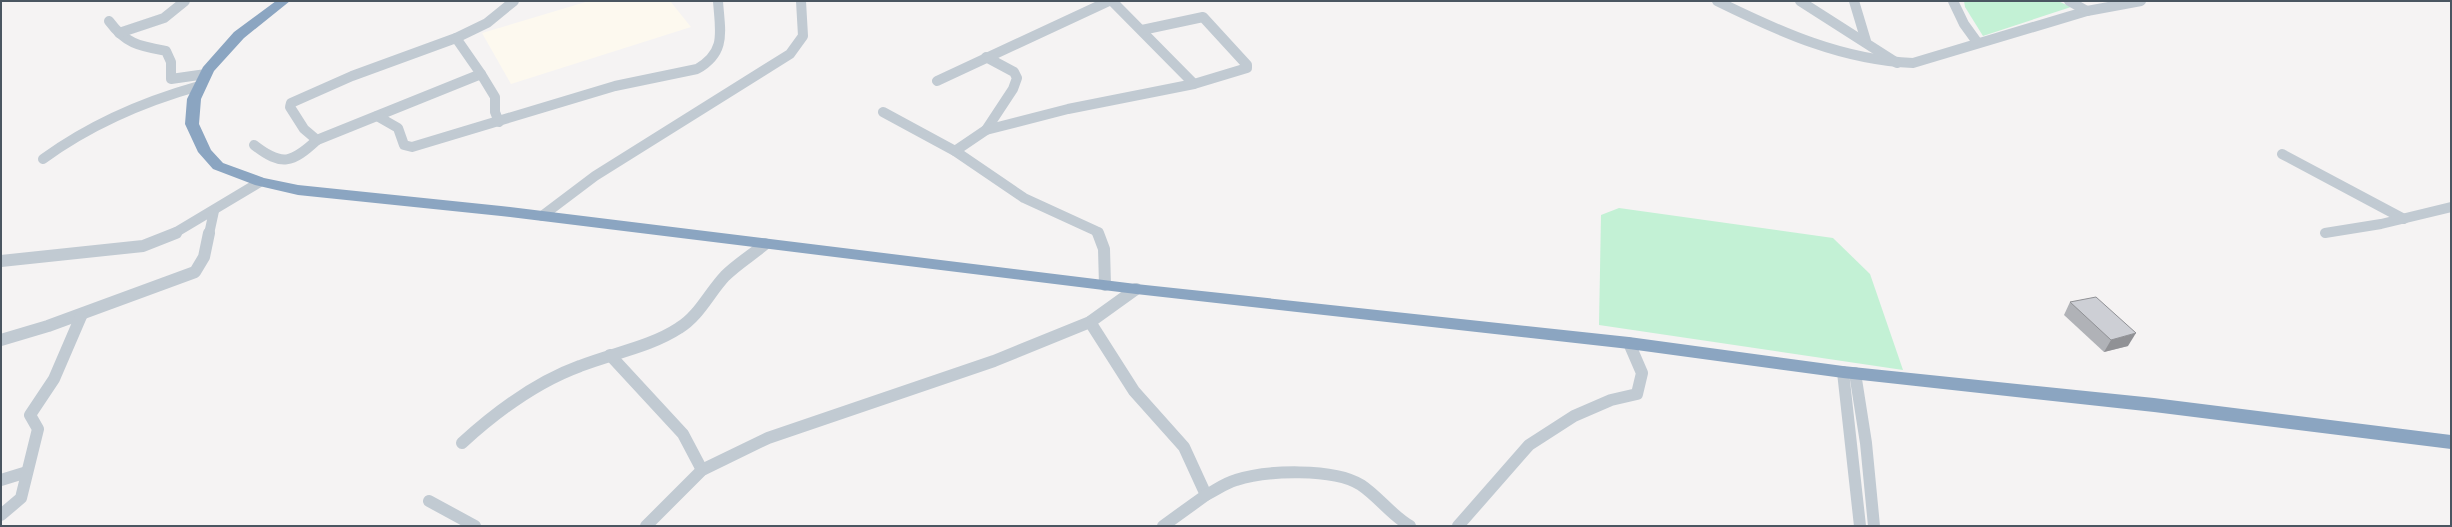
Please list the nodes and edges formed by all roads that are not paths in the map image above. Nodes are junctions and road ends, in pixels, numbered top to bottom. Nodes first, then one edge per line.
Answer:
1 (185, 1) edge
2 (284, 1) edge
3 (514, 1) edge
4 (718, 1) edge
5 (801, 1) edge
6 (1109, 1) edge
7 (1112, 1) edge
8 (1717, 1) edge
9 (1800, 1) edge
10 (1854, 1) edge
11 (1953, 1) edge
12 (2069, 1) edge
13 (2141, 1) edge
14 (2087, 11) junction
15 (109, 20) dead end
16 (1142, 30) junction
17 (119, 33) junction
18 (456, 38) junction
19 (1866, 41) junction
20 (1977, 42) junction
21 (986, 57) junction
22 (1897, 63) junction
23 (481, 74) junction
24 (203, 80) junction
25 (937, 81) dead end
26 (1194, 84) junction
27 (883, 112) dead end
28 (377, 116) junction
29 (499, 122) junction
30 (986, 130) junction
31 (317, 140) junction
32 (254, 145) dead end
33 (955, 150) junction
34 (2282, 154) dead end
35 (43, 159) dead end
36 (260, 182) junction
37 (2451, 207) edge
38 (214, 211) junction
39 (542, 216) junction
40 (2404, 219) junction
41 (2326, 233) dead end
42 (764, 244) junction
43 (1, 261) edge
44 (1105, 285) junction
45 (1136, 289) junction
46 (82, 314) junction
47 (1090, 322) junction
48 (1, 340) edge
49 (1629, 343) junction
50 (610, 356) junction
51 (1849, 372) junction
52 (2451, 442) edge
53 (462, 443) dead end
54 (702, 470) junction
55 (28, 472) junction
56 (1, 480) edge
57 (1206, 495) junction
58 (429, 501) dead end
59 (1, 515) edge
60 (476, 526) edge
61 (646, 526) edge
62 (1163, 526) edge
63 (1410, 526) edge
64 (1458, 526) edge
65 (1860, 526) edge
66 (1874, 526) edge

1 - 17 street
2 - 24 highway
3 - 18 street
4 - 29 street
5 - 39 street
6 - 21 street
7 - 16 street
8 - 22 street
9 - 19 street
10 - 19 street
11 - 20 street
12 - 14 street
13 - 14 street
14 - 20 street
15 - 17 street
16 - 26 street
16 - 26 street
17 - 24 street
18 - 23 street
18 - 31 street
19 - 22 street
20 - 22 street
21 - 25 street
21 - 30 street
23 - 28 street
23 - 29 street
24 - 35 street
24 - 36 highway
26 - 30 street
27 - 33 street
28 - 29 street
28 - 31 street
30 - 33 street
31 - 32 street
33 - 44 street
34 - 40 street
36 - 38 street
36 - 39 highway
37 - 40 street
38 - 43 street
38 - 46 street
39 - 42 highway
40 - 41 street
42 - 44 highway
42 - 50 street
44 - 45 highway
45 - 47 street
45 - 49 highway
46 - 48 street
46 - 55 street
47 - 54 street
47 - 57 street
49 - 51 highway
49 - 64 street
50 - 53 street
50 - 54 street
51 - 52 highway
51 - 65 street
51 - 66 street
54 - 61 street
55 - 56 street
55 - 59 street
57 - 62 street
57 - 63 street
58 - 60 street

